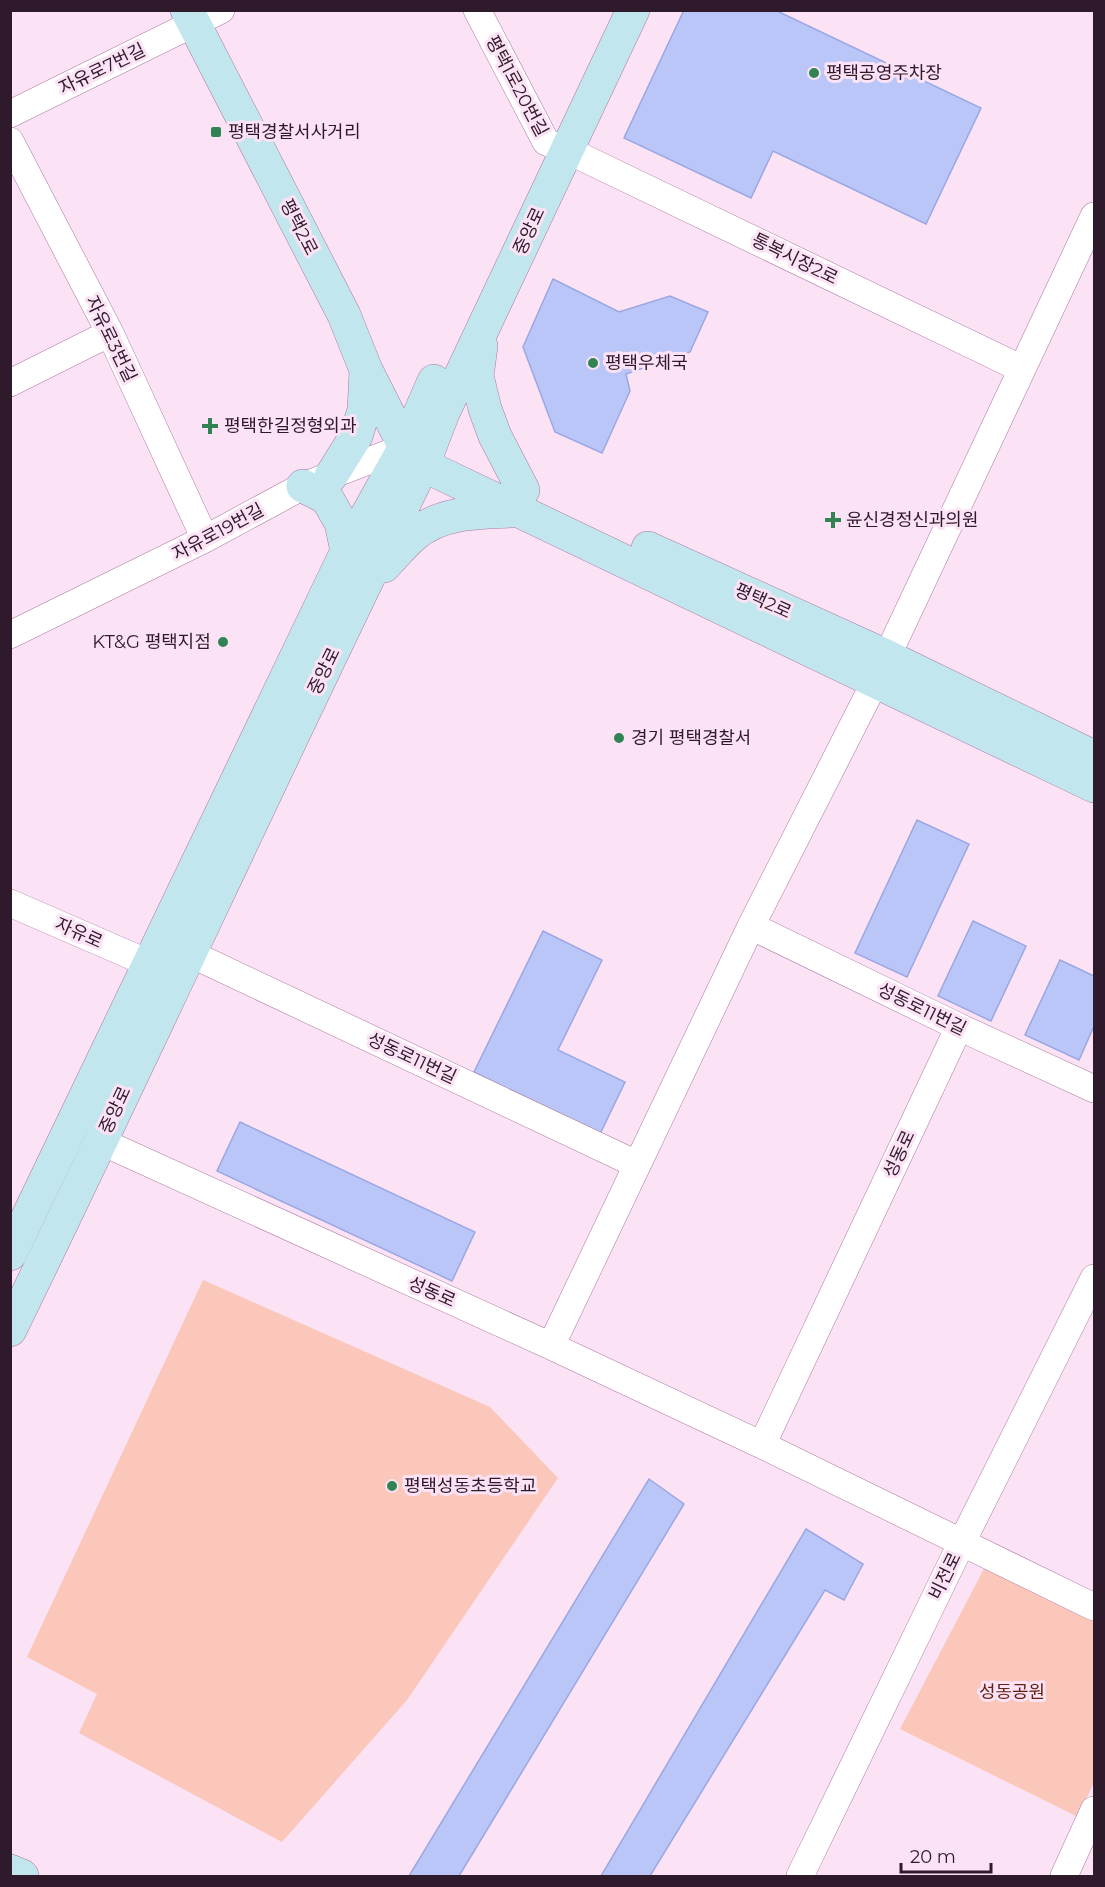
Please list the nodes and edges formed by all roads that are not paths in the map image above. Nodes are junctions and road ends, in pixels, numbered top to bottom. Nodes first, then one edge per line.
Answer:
1 (477, 10) edge
2 (609, 10) edge
3 (633, 10) edge
4 (205, 14) edge
5 (10, 114) edge
6 (10, 141) edge
7 (556, 146) junction
8 (1095, 216) edge
9 (482, 331) junction
10 (110, 333) junction
11 (1023, 369) junction
12 (366, 370) junction
13 (10, 383) edge
14 (418, 445) junction
15 (317, 481) junction
16 (520, 500) junction
17 (205, 539) junction
18 (347, 551) junction
19 (364, 587) junction
20 (10, 635) edge
21 (881, 669) junction
22 (1095, 757) edge
23 (1095, 786) edge
24 (10, 903) edge
25 (751, 926) junction
26 (189, 953) junction
27 (148, 963) junction
28 (959, 1027) junction
29 (1095, 1089) edge
30 (100, 1141) junction
31 (636, 1164) junction
32 (10, 1254) edge
33 (1095, 1278) edge
34 (10, 1330) edge
35 (551, 1346) junction
36 (762, 1445) junction
37 (962, 1542) junction
38 (1095, 1607) edge
39 (1095, 1810) edge
40 (10, 1871) edge
41 (22, 1876) edge
42 (800, 1876) edge
43 (1064, 1876) edge

1 - 7 street, 평택1로20번길
2 - 7 street, 중앙로
3 - 7 street, 중앙로
4 - 5 street, 자유로7번길
4 - 12 street, 평택2로
4 - 14 street
6 - 10 street, 자유로3번길
7 - 9 street, 중앙로
7 - 11 street, 통복시장2로
7 - 14 street, 중앙로
8 - 11 street
9 - 14 street, 중앙로
9 - 16 street
10 - 13 street
10 - 17 street, 자유로3번길
11 - 21 street
12 - 14 street, 평택2로
12 - 15 street
14 - 15 street, 자유로19번길
14 - 16 street, 평택2로
14 - 18 street, 중앙로
14 - 19 street, 중앙로
15 - 17 street, 자유로19번길
15 - 18 street
16 - 19 street
16 - 21 street, 평택2로
17 - 20 street, 자유로19번길
18 - 27 street, 중앙로
19 - 26 street, 중앙로
21 - 22 street, 평택2로
21 - 23 street
21 - 25 street
24 - 27 street, 자유로
25 - 28 street, 성동로11번길
25 - 31 street
26 - 30 street, 중앙로
26 - 31 street, 성동로11번길
27 - 32 street, 중앙로
28 - 29 street, 성동로11번길
28 - 36 street, 성동로
30 - 34 street, 중앙로
30 - 35 street, 성동로
31 - 35 street
33 - 37 street, 비전로
35 - 36 street, 성동로
36 - 37 street, 성동로
37 - 38 street, 성동로
37 - 42 street, 비전로
39 - 43 street
40 - 41 street

